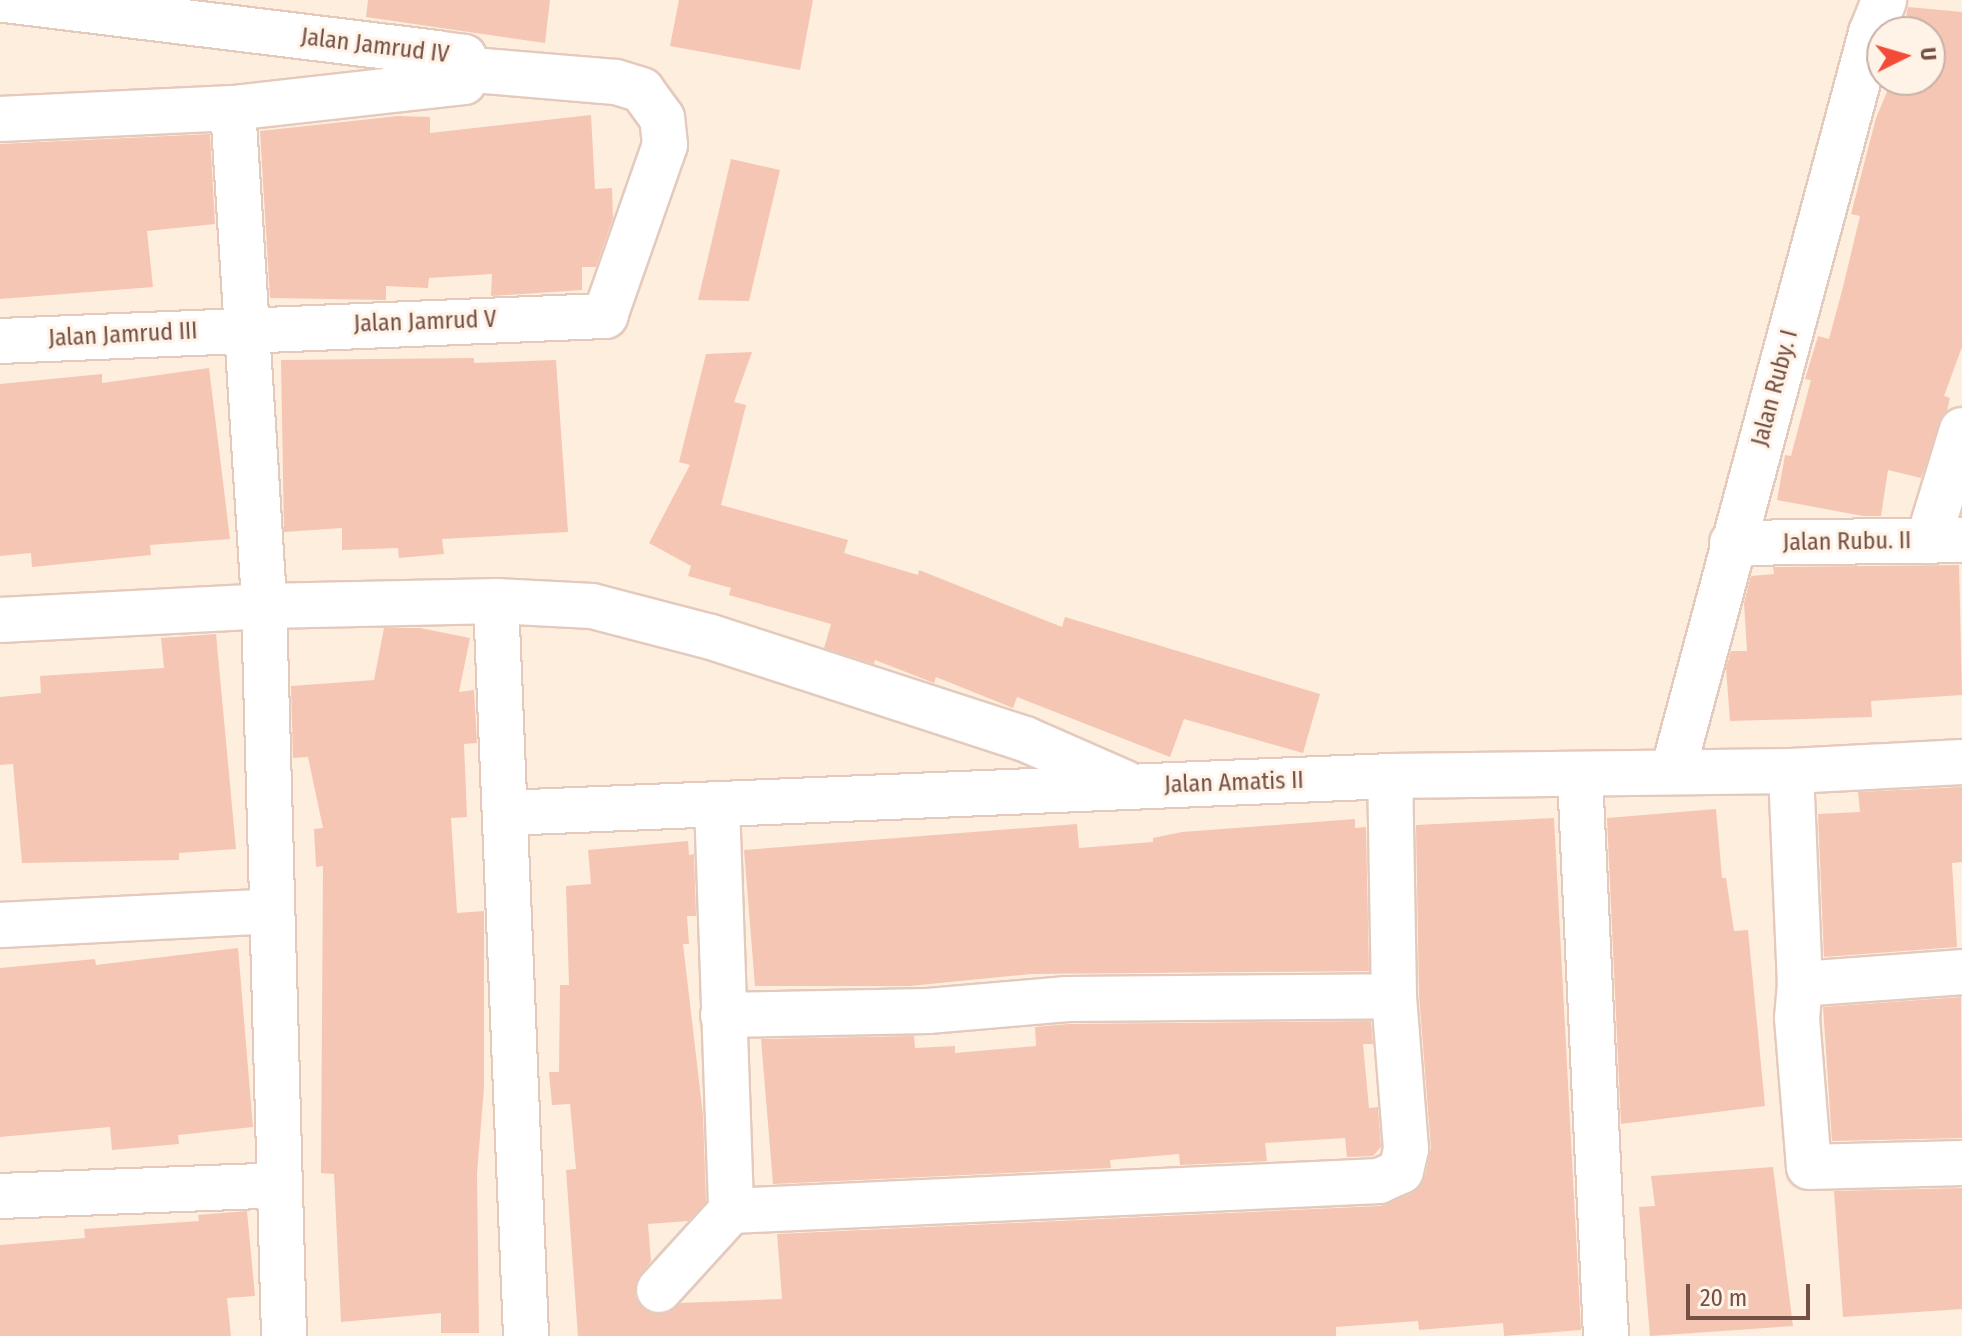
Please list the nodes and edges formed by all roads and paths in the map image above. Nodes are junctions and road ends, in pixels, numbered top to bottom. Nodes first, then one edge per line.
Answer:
1 (3, 0) edge
2 (1882, 3) edge
3 (471, 70) junction
4 (233, 108) junction
5 (0, 119) edge
6 (605, 316) joint
7 (245, 329) junction
8 (0, 341) edge
9 (1962, 430) edge
10 (1945, 540) edge
11 (1732, 543) junction
12 (496, 601) junction
13 (264, 606) junction
14 (0, 620) edge
15 (1962, 762) edge
16 (1673, 771) junction
17 (1791, 771) junction
18 (1390, 776) junction
19 (1580, 776) junction
20 (1134, 787) junction
21 (717, 804) junction
22 (505, 813) junction
23 (272, 911) junction
24 (0, 925) edge
25 (1962, 972) edge
26 (1800, 984) junction
27 (1394, 996) junction
28 (723, 1015) junction
29 (1962, 1163) edge
30 (280, 1185) junction
31 (0, 1196) edge
32 (731, 1211) junction
33 (659, 1290) dead end
34 (284, 1336) edge
35 (526, 1336) edge
36 (1606, 1336) edge

1 - 3 street, Jalan Jamrud IV
2 - 11 street, Jalan Ruby. I
3 - 4 street
3 - 6 street, Jalan Jamrud IV
4 - 5 street
4 - 7 street
6 - 7 street, Jalan Jamrud V
7 - 8 street, Jalan Jamrud III
7 - 13 street
9 - 10 street
10 - 11 street, Jalan Rubu. II
11 - 16 street, Jalan Ruby. I
12 - 13 street
12 - 20 street
12 - 22 street
13 - 14 street
13 - 23 street
15 - 17 street, Jalan Amatis II
16 - 17 street, Jalan Amatis II
16 - 19 street, Jalan Amatis II
17 - 26 street
18 - 19 street, Jalan Amatis II
18 - 20 street, Jalan Amatis II
18 - 27 street
19 - 36 street
20 - 21 street, Jalan Amatis II
21 - 22 street, Jalan Amatis II
21 - 28 street
22 - 35 street
23 - 24 street
23 - 30 street
25 - 26 street
26 - 29 street
27 - 28 street
27 - 32 street
28 - 32 street
30 - 31 street
30 - 34 street
32 - 33 street

